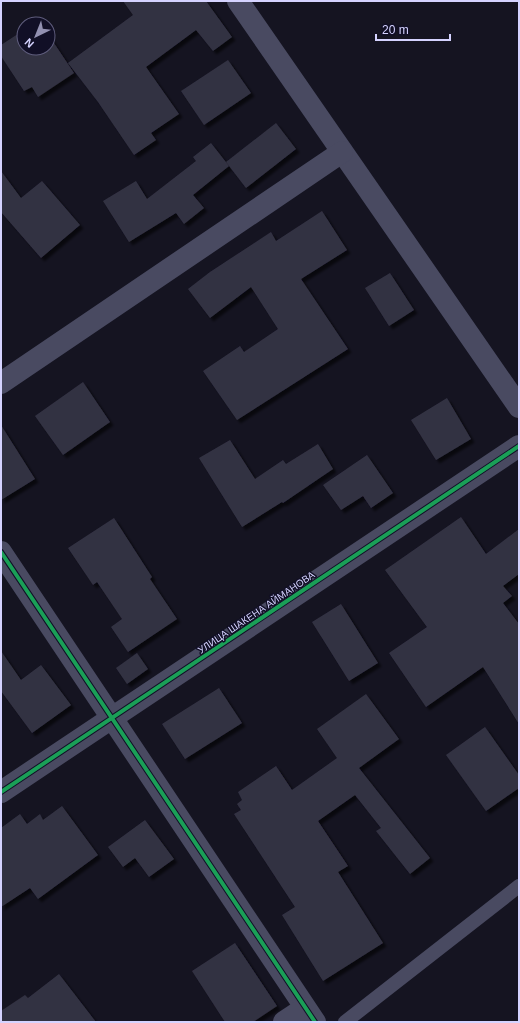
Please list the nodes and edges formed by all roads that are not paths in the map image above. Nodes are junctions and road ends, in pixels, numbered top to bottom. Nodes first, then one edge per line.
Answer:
1 (238, 1) edge
2 (342, 152) junction
3 (1, 383) edge
4 (519, 407) edge
5 (519, 446) edge
6 (1, 552) edge
7 (112, 718) junction
8 (1, 792) edge
9 (519, 886) edge
10 (310, 1015) edge
11 (284, 1022) edge
12 (345, 1022) edge

1 - 2 street
2 - 3 street
2 - 4 street
5 - 7 street, УЛИЦА ШАКЕНА АЙМАНОВА
6 - 7 street
7 - 8 street, УЛИЦА ШАКЕНА АЙМАНОВА
7 - 10 street
9 - 12 lane
10 - 11 street

